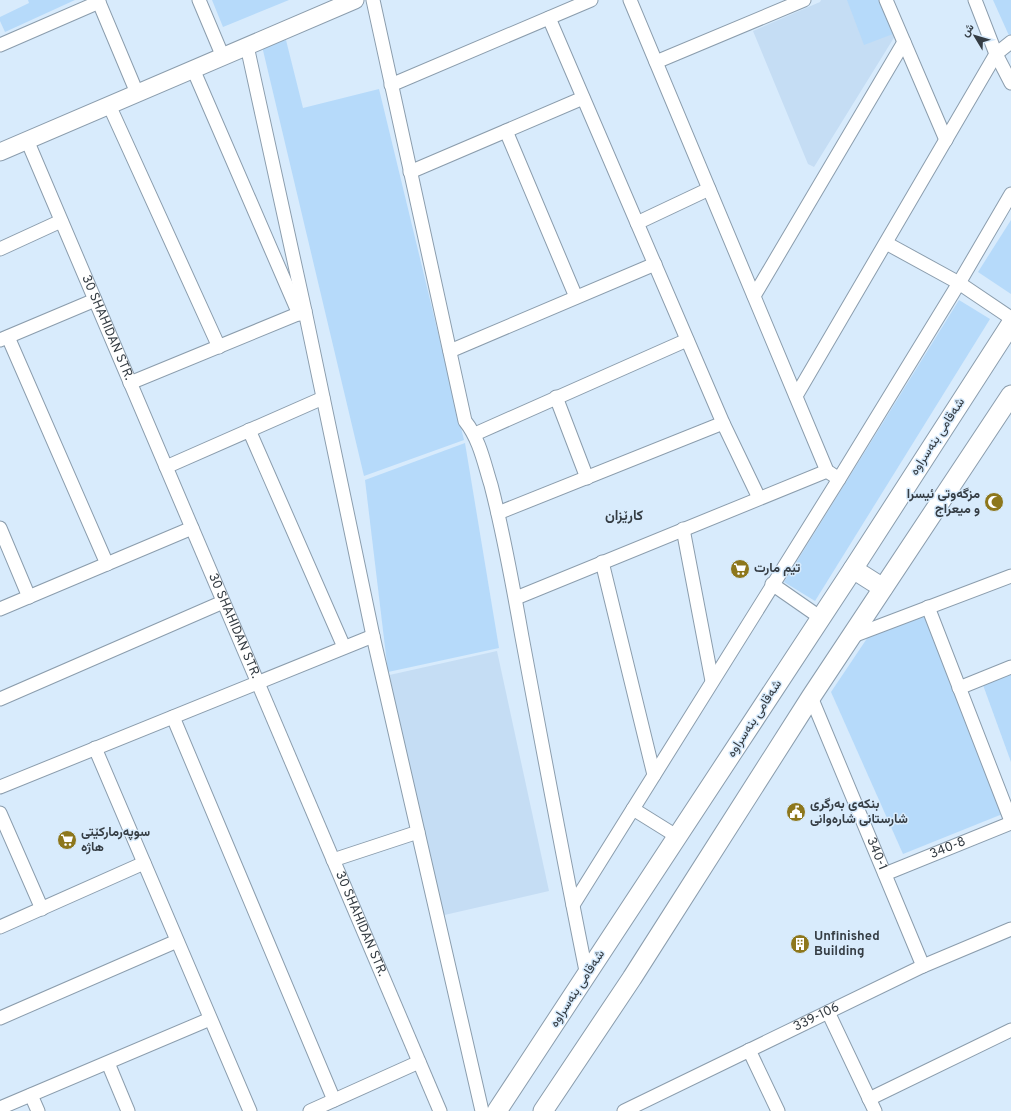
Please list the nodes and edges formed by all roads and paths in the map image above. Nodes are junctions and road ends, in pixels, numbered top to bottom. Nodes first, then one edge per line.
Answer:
1 (199, 0) edge
2 (355, 0) edge
3 (373, 0) edge
4 (591, 0) edge
5 (630, 0) edge
6 (804, 0) edge
7 (886, 0) edge
8 (974, 0) edge
9 (98, 1) edge
10 (331, 5) edge
11 (549, 18) junction
12 (904, 42) junction
13 (1011, 42) edge
14 (0, 45) edge
15 (247, 46) junction
16 (996, 54) junction
17 (223, 57) junction
18 (656, 62) junction
19 (193, 69) junction
20 (1011, 83) edge
21 (391, 85) junction
22 (138, 93) junction
23 (583, 98) junction
24 (109, 105) junction
25 (506, 131) junction
26 (27, 140) junction
27 (946, 140) junction
28 (0, 152) edge
29 (410, 172) junction
30 (709, 189) junction
31 (1011, 194) edge
32 (61, 221) junction
33 (637, 223) junction
34 (886, 243) junction
35 (0, 249) edge
36 (655, 264) junction
37 (959, 283) junction
38 (754, 296) junction
39 (576, 297) junction
40 (95, 300) junction
41 (302, 312) junction
42 (1011, 318) edge
43 (1011, 324) edge
44 (4, 339) edge
45 (687, 340) junction
46 (218, 347) junction
47 (450, 351) junction
48 (130, 383) junction
49 (1011, 395) edge
50 (796, 396) junction
51 (556, 397) junction
52 (323, 398) junction
53 (723, 423) junction
54 (249, 430) junction
55 (475, 434) junction
56 (166, 467) junction
57 (827, 470) junction
58 (587, 478) junction
59 (839, 479) junction
60 (758, 498) junction
61 (498, 513) junction
62 (0, 528) edge
63 (192, 528) junction
64 (683, 529) junction
65 (602, 562) junction
66 (107, 564) junction
67 (854, 569) junction
68 (1011, 576) edge
69 (772, 584) junction
70 (883, 588) junction
71 (29, 597) junction
72 (516, 598) junction
73 (223, 602) junction
74 (928, 607) junction
75 (0, 609) edge
76 (821, 618) junction
77 (373, 636) junction
78 (852, 636) junction
79 (344, 647) junction
80 (1011, 667) edge
81 (712, 681) junction
82 (257, 682) junction
83 (959, 688) junction
84 (812, 698) junction
85 (0, 699) edge
86 (173, 716) junction
87 (95, 748) junction
88 (654, 776) junction
89 (0, 787) edge
90 (633, 809) junction
91 (0, 813) edge
92 (1011, 822) edge
93 (418, 832) junction
94 (678, 837) junction
95 (333, 860) junction
96 (144, 864) junction
97 (885, 874) junction
98 (573, 905) junction
99 (42, 909) junction
100 (0, 927) edge
101 (1011, 929) edge
102 (177, 941) junction
103 (923, 966) junction
104 (587, 976) junction
105 (828, 1012) junction
106 (0, 1018) edge
107 (210, 1019) junction
108 (1011, 1030) edge
109 (749, 1050) junction
110 (108, 1062) junction
111 (419, 1062) junction
112 (31, 1095) junction
113 (869, 1099) junction
114 (334, 1100) junction
115 (0, 1108) edge
116 (38, 1111) edge
117 (128, 1111) edge
118 (250, 1111) edge
119 (310, 1111) edge
120 (440, 1111) edge
121 (482, 1111) edge
122 (497, 1111) edge
123 (543, 1111) edge
124 (624, 1111) edge
125 (778, 1111) edge
126 (875, 1111) edge

1 - 17 street
2 - 10 street
3 - 21 street
4 - 11 street
5 - 18 street
6 - 18 street
7 - 12 street
8 - 16 street
9 - 14 street
9 - 22 street
10 - 15 street
11 - 21 street
11 - 23 street
12 - 27 street
12 - 38 street
13 - 16 street
15 - 17 street
15 - 41 street
16 - 20 street
16 - 27 street
17 - 19 street
18 - 30 street
19 - 22 street
19 - 41 street
21 - 29 street
22 - 24 street
23 - 25 street
23 - 33 street
24 - 26 street
24 - 46 street
25 - 29 street
25 - 39 street
26 - 28 street
26 - 32 street, 30 SHAHIDAN STR.
27 - 34 street
29 - 47 street
30 - 33 street
30 - 38 street
31 - 37 street
32 - 35 street
32 - 40 street, 30 SHAHIDAN STR.
33 - 36 street
34 - 37 street
34 - 50 street
36 - 39 street
36 - 45 street
37 - 42 street
37 - 59 street
38 - 50 street
39 - 47 street
40 - 44 street
40 - 48 street, 30 SHAHIDAN STR.
41 - 46 street
41 - 52 street
43 - 67 main road, شەقامی بنەسراوە
44 - 66 street
45 - 51 street
45 - 53 street
46 - 48 street
47 - 55 street
48 - 56 street, 30 SHAHIDAN STR.
49 - 70 main road
50 - 57 street
51 - 55 street
51 - 58 street
52 - 54 street
52 - 77 street
53 - 58 street
53 - 60 street
54 - 56 street
54 - 79 street
55 - 61 street
56 - 63 street, 30 SHAHIDAN STR.
57 - 59 street
57 - 60 street
58 - 61 street
59 - 69 street
60 - 64 street
61 - 72 street
62 - 71 street
63 - 66 street
63 - 73 street, 30 SHAHIDAN STR.
64 - 65 street
64 - 81 street
65 - 72 street
65 - 88 street
66 - 71 street
67 - 70 main road
67 - 76 main road, شەقامی بنەسراوە
68 - 74 street
69 - 76 street
69 - 81 street
70 - 78 main road
71 - 75 street
72 - 98 street
73 - 82 street, 30 SHAHIDAN STR.
73 - 85 street
74 - 78 street
74 - 83 street
76 - 94 main road, شەقامی بنەسراوە
77 - 79 street
77 - 93 street
78 - 84 main road
79 - 82 street
80 - 83 street
81 - 88 street
82 - 86 street
82 - 95 street, 30 SHAHIDAN STR.
83 - 92 street
84 - 97 street, 340-1
84 - 123 main road
86 - 87 street
86 - 114 street
87 - 89 street
87 - 96 street
88 - 90 street
90 - 94 street
90 - 98 street
91 - 99 street
92 - 97 street, 340-8
93 - 95 street
93 - 121 street
94 - 104 main road, شەقامی بنەسراوە
95 - 111 street, 30 SHAHIDAN STR.
96 - 99 street
96 - 102 street
97 - 103 street, 340-1
98 - 104 street
99 - 100 street
101 - 103 street, 339-106
102 - 106 street
102 - 107 street
103 - 105 street, 339-106
104 - 122 main road, شەقامی بنەسراوە
105 - 109 street, 339-106
105 - 113 street
107 - 110 street
107 - 118 street
108 - 113 street
109 - 124 street, 339-106
109 - 125 street
110 - 112 street
110 - 117 street
111 - 114 street
111 - 120 street, 30 SHAHIDAN STR.
112 - 115 street
112 - 116 street
113 - 126 street
114 - 119 street

